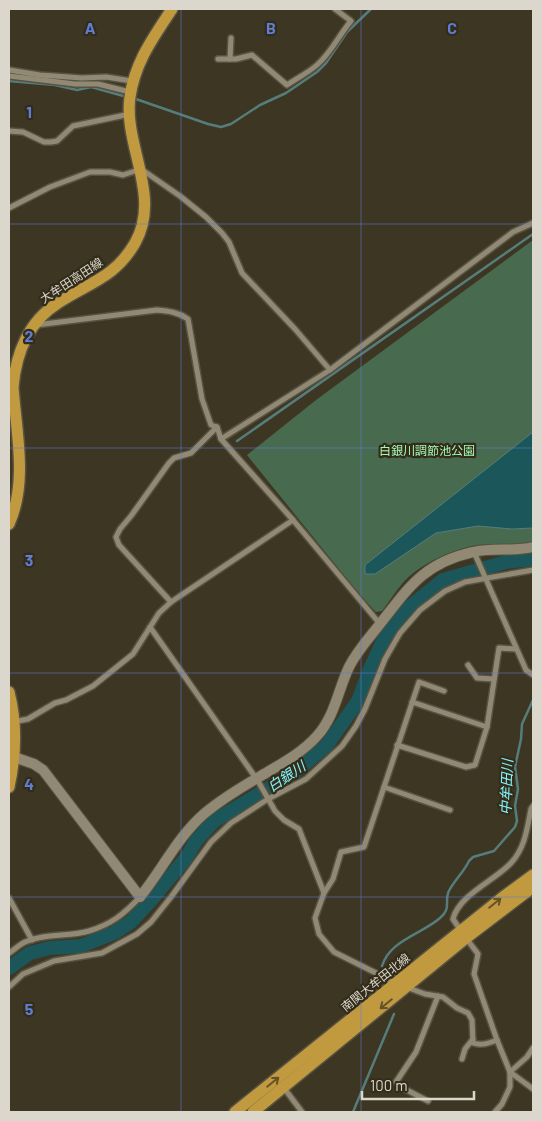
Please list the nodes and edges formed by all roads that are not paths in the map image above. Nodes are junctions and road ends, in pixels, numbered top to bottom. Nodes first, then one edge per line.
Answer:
1 (172, 9) edge
2 (335, 9) edge
3 (231, 38) dead end
4 (218, 59) dead end
5 (230, 59) junction
6 (9, 70) edge
7 (9, 76) edge
8 (132, 87) junction
9 (130, 114) junction
10 (9, 131) edge
11 (141, 169) junction
12 (9, 208) edge
13 (533, 223) edge
14 (33, 325) junction
15 (330, 370) junction
16 (11, 386) edge
17 (216, 427) junction
18 (221, 439) junction
19 (293, 520) junction
20 (9, 524) edge
21 (533, 547) edge
22 (475, 554) junction
23 (533, 570) edge
24 (485, 578) junction
25 (171, 602) junction
26 (380, 624) junction
27 (150, 627) junction
28 (516, 649) junction
29 (468, 665) dead end
30 (533, 675) edge
31 (494, 679) junction
32 (444, 690) dead end
33 (9, 692) edge
34 (412, 702) junction
35 (13, 722) junction
36 (487, 727) junction
37 (397, 744) junction
38 (13, 750) edge
39 (257, 780) junction
40 (9, 787) edge
41 (384, 787) junction
42 (267, 797) junction
43 (533, 806) edge
44 (450, 810) dead end
45 (533, 875) edge
46 (533, 886) edge
47 (324, 893) junction
48 (140, 897) junction
49 (9, 898) edge
50 (464, 934) junction
51 (32, 940) junction
52 (9, 953) edge
53 (401, 985) junction
54 (9, 987) edge
55 (438, 996) junction
56 (473, 1038) junction
57 (497, 1040) junction
58 (533, 1048) edge
59 (462, 1059) dead end
60 (510, 1072) junction
61 (283, 1088) junction
62 (533, 1089) edge
63 (428, 1101) dead end
64 (235, 1112) edge
65 (253, 1112) edge
66 (302, 1112) edge
67 (495, 1112) edge

1 - 8 main road, 大牟田高田線
2 - 5 street
3 - 5 street
4 - 5 street
6 - 8 street
7 - 8 street
8 - 9 main road, 大牟田高田線
9 - 10 street
9 - 11 main road, 大牟田高田線
11 - 12 street
11 - 14 main road, 大牟田高田線
11 - 15 street
13 - 15 street
14 - 16 main road, 大牟田高田線
14 - 17 street
15 - 18 street
16 - 20 main road, 大牟田高田線
17 - 18 street
17 - 25 street
18 - 19 street
19 - 25 street
19 - 26 street
21 - 22 street
22 - 24 street
22 - 26 street
23 - 24 street
24 - 28 street
24 - 42 street
25 - 27 street
26 - 39 street
27 - 35 street
27 - 39 street
28 - 30 street
28 - 31 street
29 - 31 street
31 - 36 street
32 - 34 street
33 - 35 main road
34 - 36 street
34 - 37 street
35 - 38 main road
36 - 37 street
37 - 41 street
38 - 40 main road
38 - 48 street
39 - 42 street
39 - 48 street
41 - 44 street
41 - 47 street
42 - 47 street
42 - 54 street
43 - 50 street
50 -> 45 main road, 南関大牟田北線
46 - 50 main road, 南関大牟田北線
47 - 53 street
48 - 51 street
49 - 51 street
50 - 53 main road, 南関大牟田北線
50 - 57 street
51 - 52 street
53 - 55 street
53 -> 61 main road, 南関大牟田北線
64 -> 53 main road, 南関大牟田北線
55 - 56 street
55 - 63 street
56 - 57 street
56 - 59 street
57 - 60 street
58 - 60 street
60 - 62 street
60 - 67 street
61 - 65 main road, 南関大牟田北線
61 - 66 street

